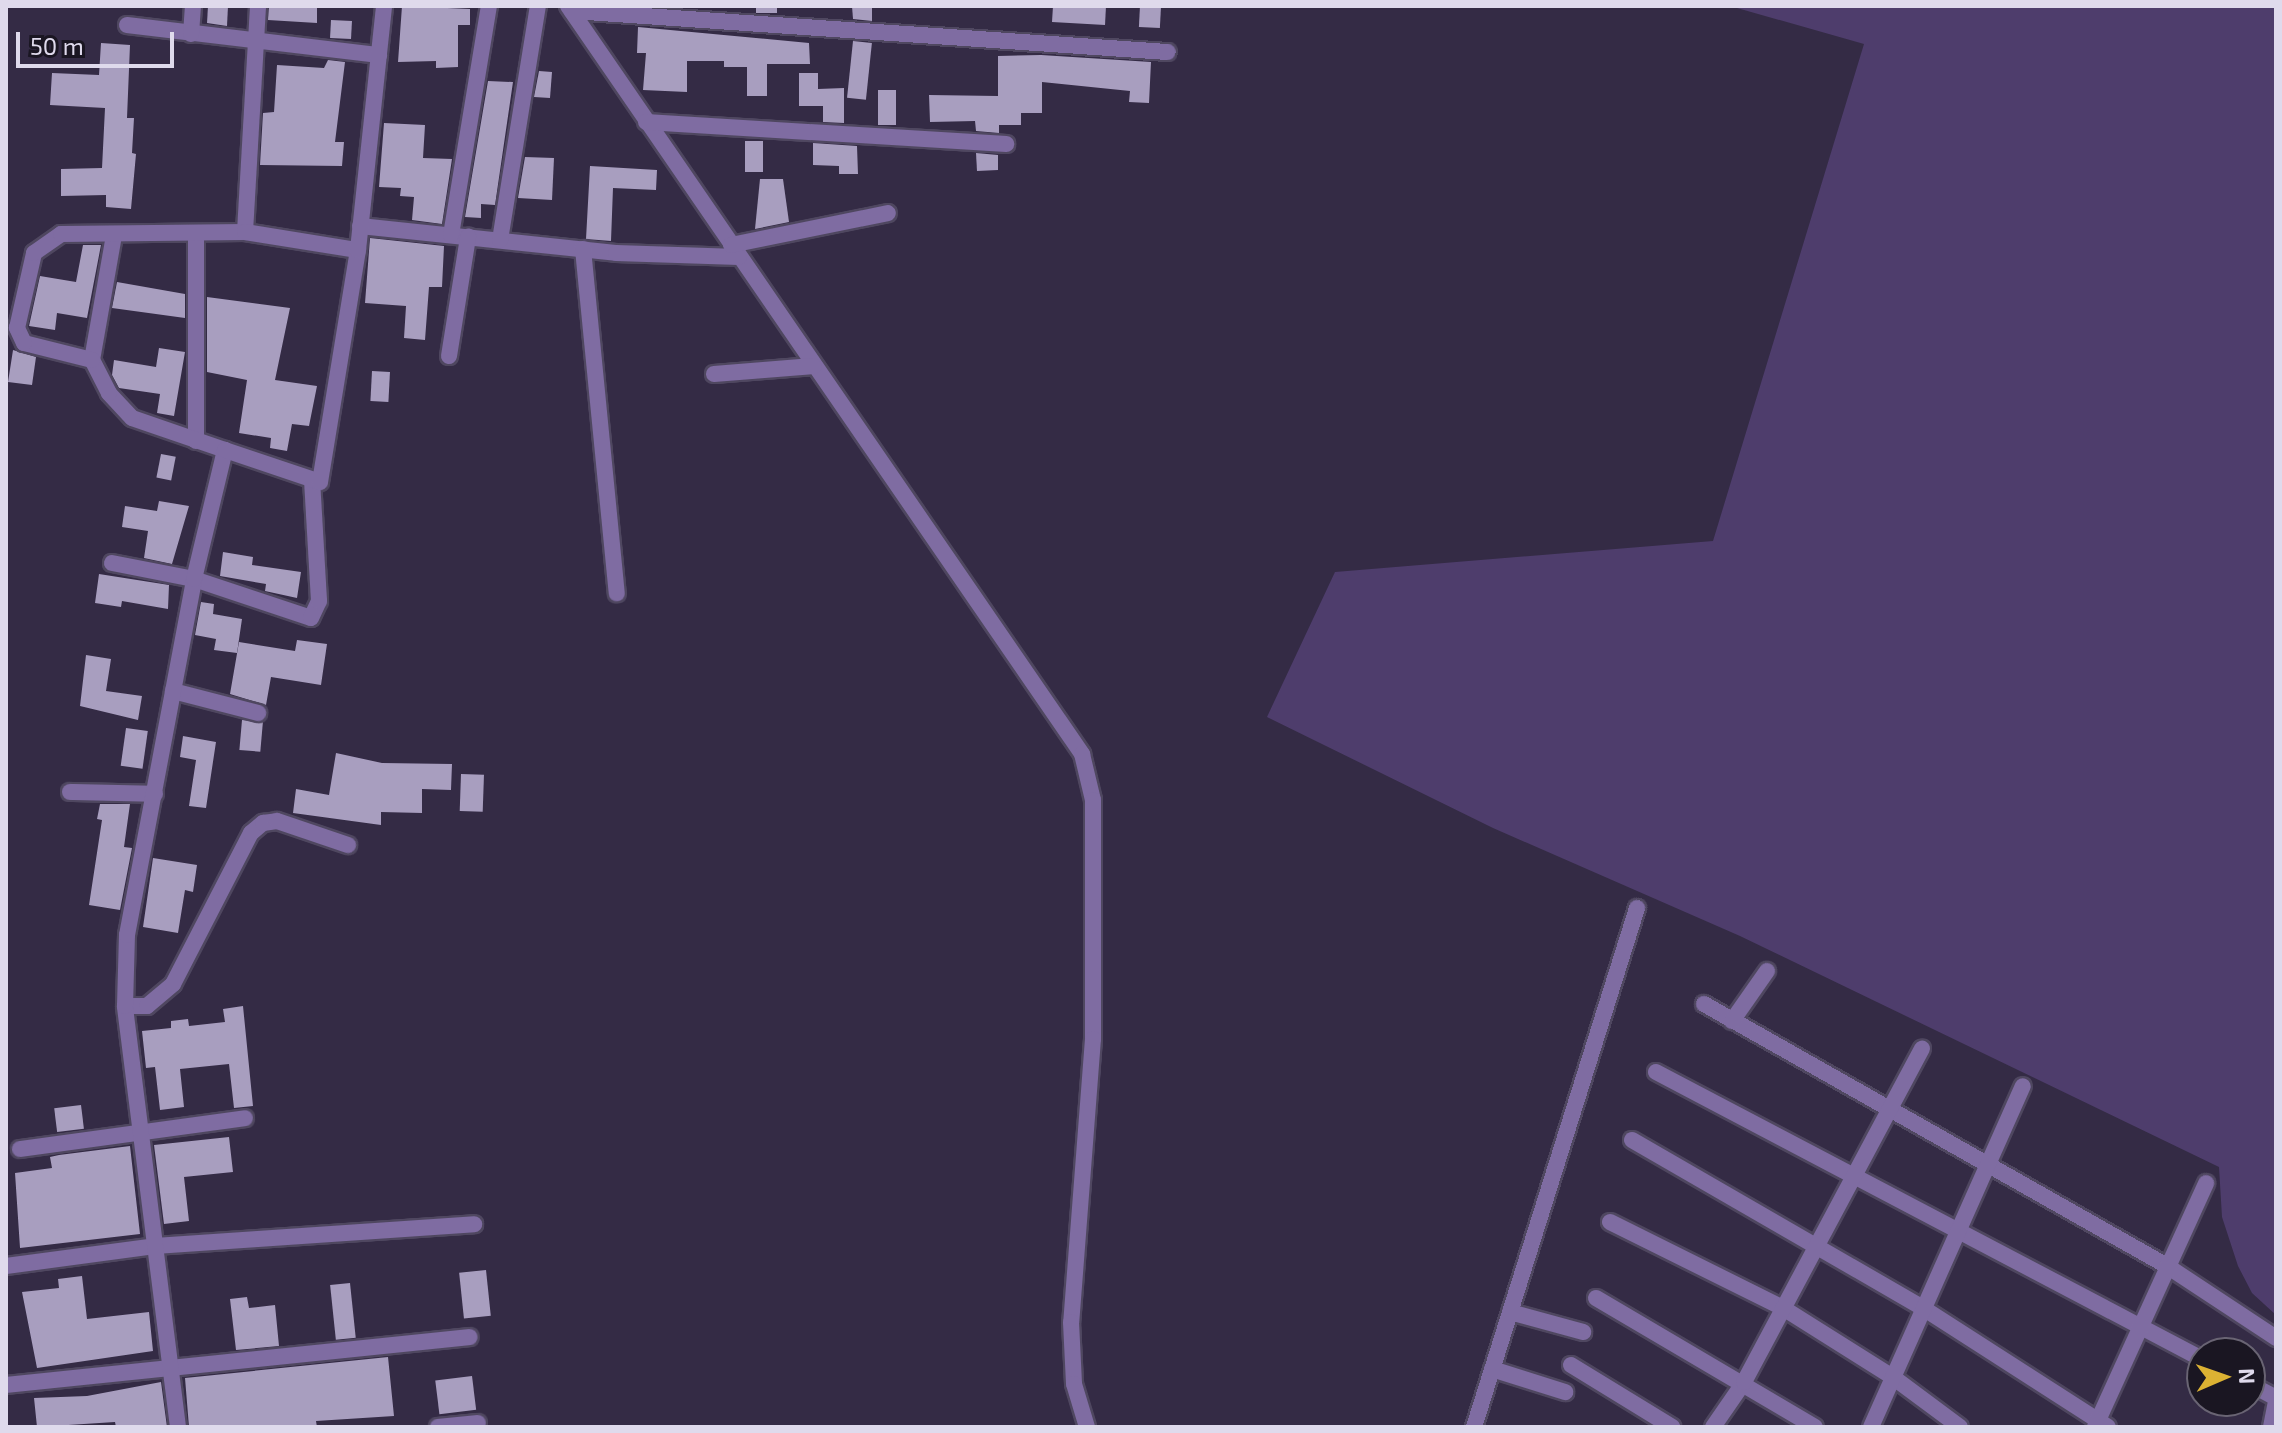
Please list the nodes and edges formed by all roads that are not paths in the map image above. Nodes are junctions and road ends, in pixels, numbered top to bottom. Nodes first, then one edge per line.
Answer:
1 (193, 6) edge
2 (258, 6) edge
3 (384, 6) edge
4 (489, 6) edge
5 (538, 6) edge
6 (570, 8) edge
7 (127, 25) dead end
8 (191, 34) junction
9 (256, 44) junction
10 (1168, 52) dead end
11 (379, 55) junction
12 (646, 122) junction
13 (1006, 144) dead end
14 (888, 213) dead end
15 (360, 226) junction
16 (245, 232) junction
17 (196, 233) junction
18 (114, 235) junction
19 (459, 236) junction
20 (500, 240) junction
21 (583, 249) junction
22 (358, 250) junction
23 (735, 251) junction
24 (449, 356) dead end
25 (92, 360) junction
26 (814, 366) junction
27 (714, 374) dead end
28 (196, 441) junction
29 (225, 450) junction
30 (312, 481) junction
31 (112, 563) dead end
32 (194, 579) junction
33 (617, 593) dead end
34 (173, 691) junction
35 (258, 713) dead end
36 (70, 792) dead end
37 (155, 794) junction
38 (348, 845) dead end
39 (1637, 908) dead end
40 (1767, 971) dead end
41 (1704, 1004) dead end
42 (125, 1006) junction
43 (1732, 1021) junction
44 (1922, 1048) dead end
45 (1656, 1072) dead end
46 (2023, 1086) dead end
47 (1891, 1114) junction
48 (245, 1118) dead end
49 (141, 1131) junction
50 (1632, 1140) dead end
51 (20, 1149) dead end
52 (1987, 1167) junction
53 (1857, 1178) junction
54 (2206, 1183) dead end
55 (1610, 1222) dead end
56 (474, 1224) dead end
57 (1961, 1233) junction
58 (155, 1246) junction
59 (1816, 1246) junction
60 (6, 1266) edge
61 (2167, 1266) junction
62 (1596, 1298) dead end
63 (1783, 1308) junction
64 (1926, 1310) junction
65 (1510, 1312) junction
66 (2142, 1328) junction
67 (1583, 1332) dead end
68 (470, 1337) dead end
69 (2276, 1338) edge
70 (2186, 1351) edge
71 (1571, 1365) dead end
72 (170, 1367) junction
73 (1492, 1369) junction
74 (1894, 1378) junction
75 (1744, 1382) junction
76 (6, 1385) edge
77 (1565, 1392) dead end
78 (2276, 1400) edge
79 (478, 1423) dead end
80 (2100, 1425) edge
81 (178, 1427) edge
82 (438, 1427) edge
83 (1087, 1427) edge
84 (1474, 1427) edge
85 (1672, 1427) edge
86 (1713, 1427) edge
87 (1815, 1427) edge
88 (1871, 1427) edge
89 (1960, 1427) edge
90 (2271, 1427) edge

1 - 8 street
2 - 9 street
3 - 11 street
4 - 19 street
5 - 20 street
6 - 10 street
6 - 12 street
7 - 8 street
8 - 9 street
9 - 11 street
9 - 16 street
11 - 15 street
12 - 13 street
12 - 23 street
14 - 23 street
15 - 19 street
15 - 22 street
16 - 17 street
16 - 22 street
17 - 18 street
17 - 28 street
18 - 25 street
18 - 25 street
19 - 20 street
19 - 24 street
20 - 21 street
21 - 23 street
21 - 33 street
22 - 30 street
23 - 26 street
25 - 28 street
26 - 27 street
26 - 83 street
28 - 29 street
29 - 30 street
29 - 32 street
30 - 32 street
31 - 32 street
32 - 34 street
34 - 35 street
34 - 37 street
36 - 37 street
37 - 42 street
38 - 42 street
39 - 65 street
40 - 43 street
41 - 43 street
42 - 49 street
43 - 47 street
44 - 47 street
45 - 53 street
46 - 52 street
47 - 52 street
47 - 53 street
48 - 49 street
49 - 51 street
49 - 58 street
50 - 59 street
52 - 57 street
52 - 61 street
53 - 57 street
53 - 59 street
54 - 61 street
55 - 63 street
56 - 58 street
57 - 64 street
57 - 66 street
58 - 60 street
58 - 72 street
59 - 63 street
59 - 64 street
61 - 66 street
61 - 69 street
62 - 75 street
63 - 74 street
63 - 75 street
64 - 74 street
64 - 80 street
65 - 67 street
65 - 73 street
66 - 70 street
66 - 80 street
68 - 72 street
71 - 85 street
72 - 76 street
72 - 81 street
73 - 77 street
73 - 84 street
74 - 88 street
74 - 89 street
75 - 86 street
75 - 87 street
78 - 90 street
79 - 82 street

